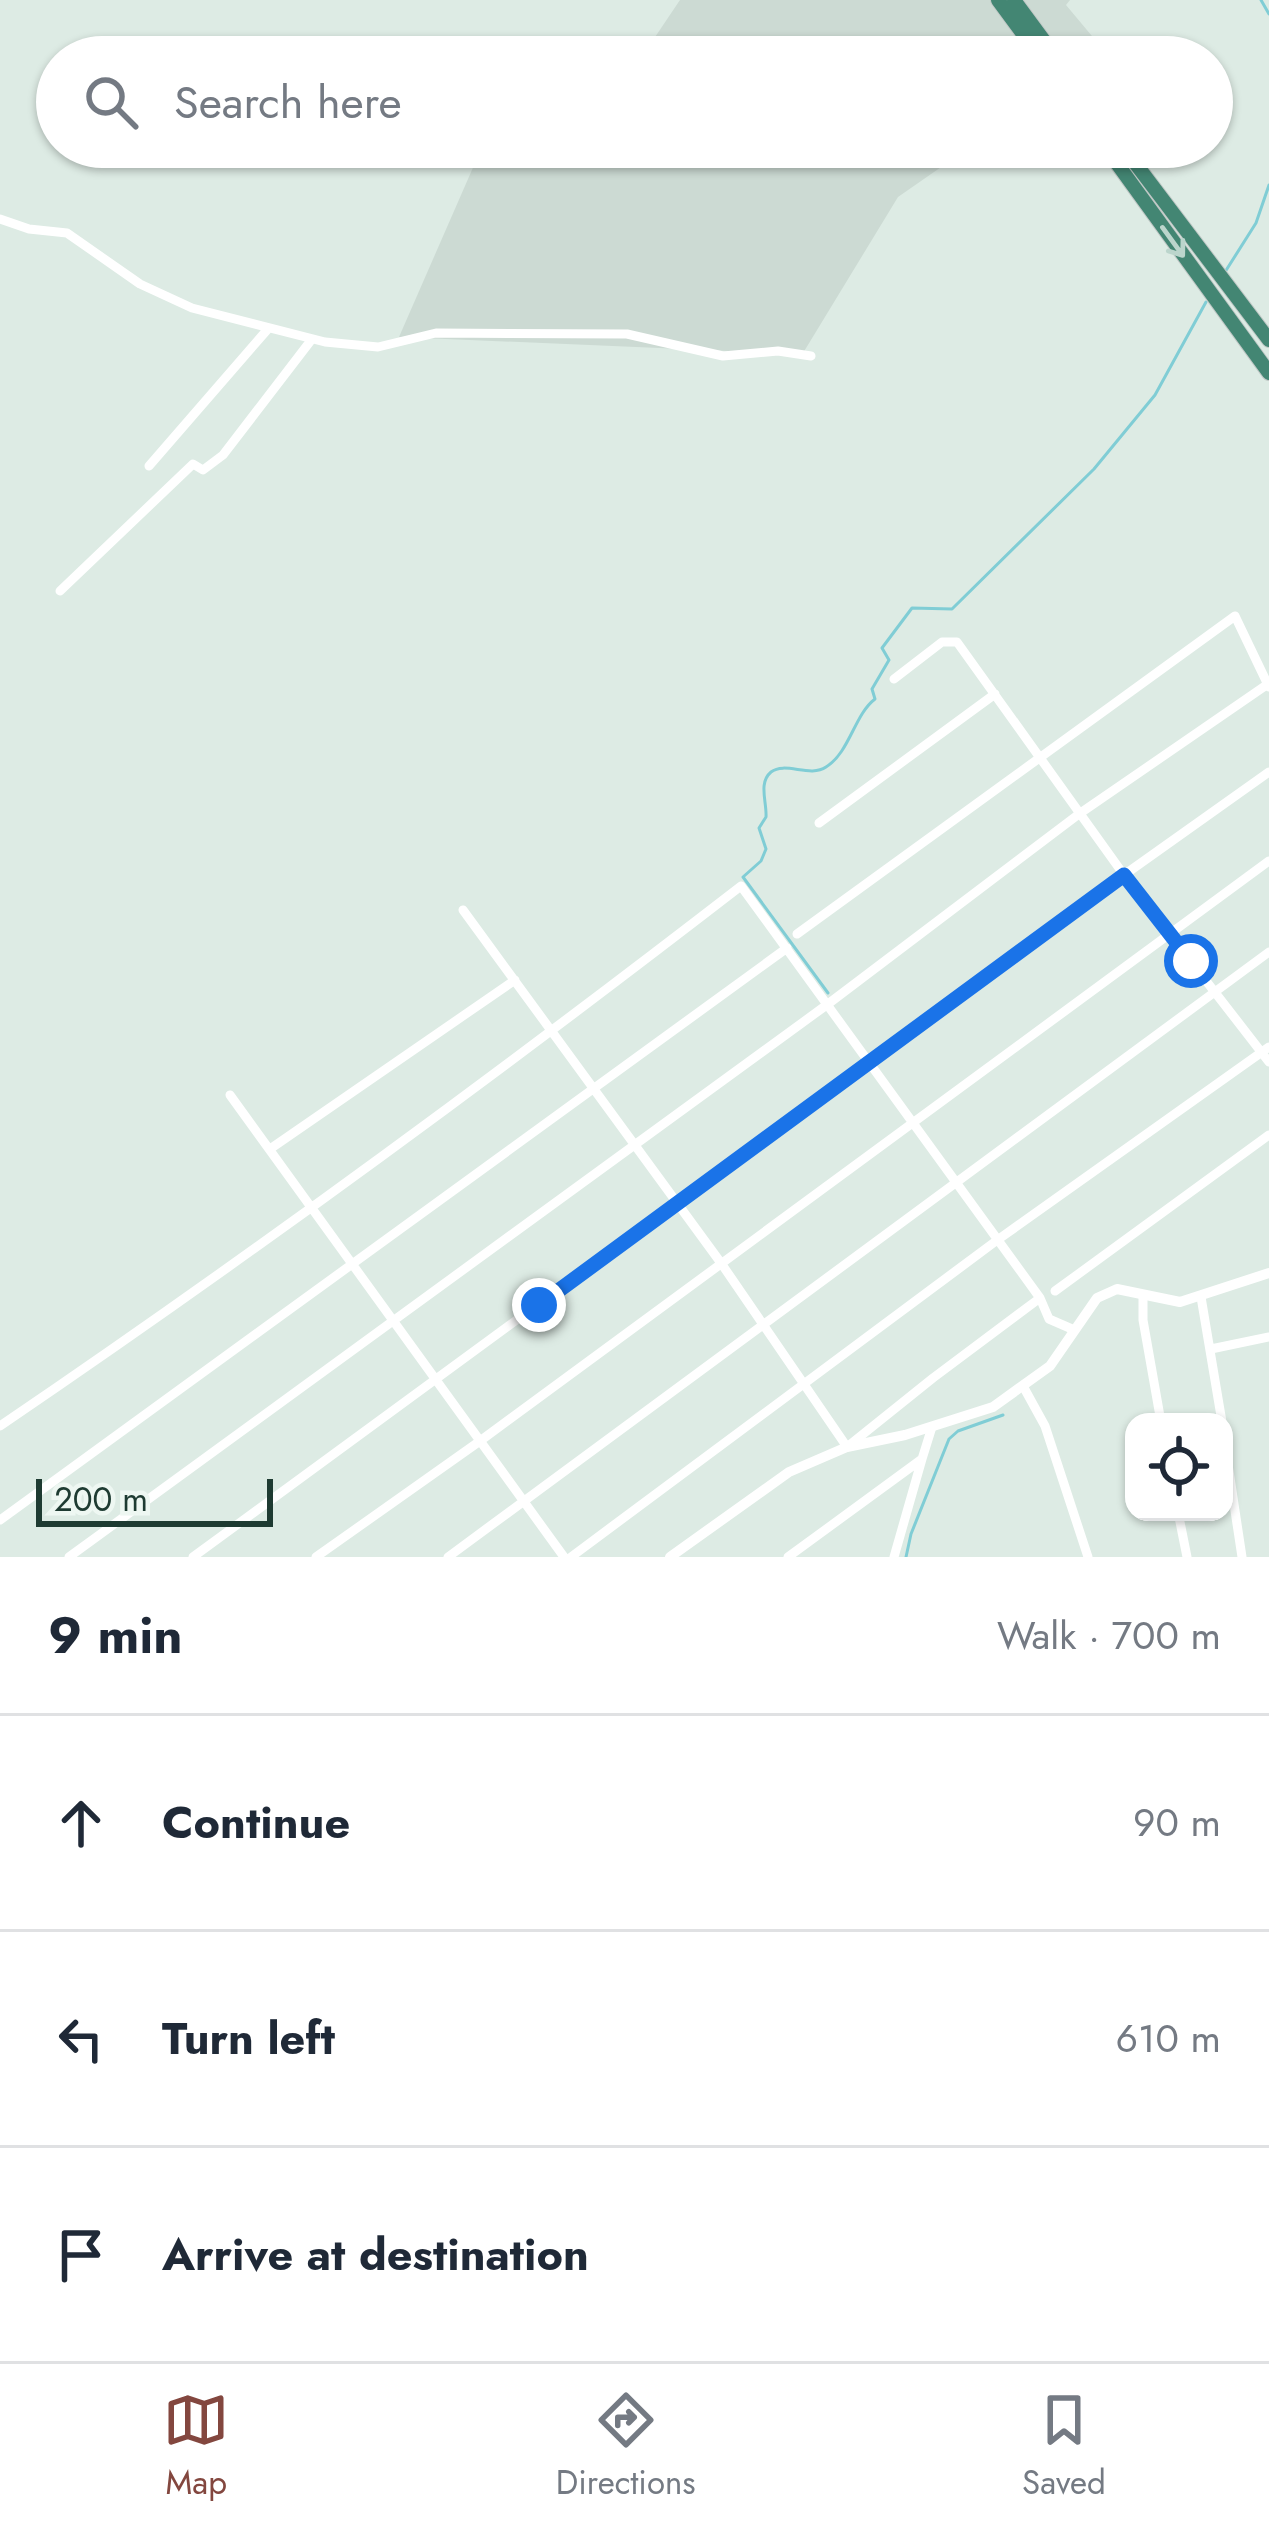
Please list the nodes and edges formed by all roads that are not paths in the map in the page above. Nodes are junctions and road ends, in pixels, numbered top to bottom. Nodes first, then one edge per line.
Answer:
1 (998, 0) edge
2 (1014, 0) edge
3 (1025, 36) edge
4 (1041, 36) edge
5 (1120, 168) edge
6 (1140, 168) edge
7 (0, 219) edge
8 (267, 330) junction
9 (312, 339) junction
10 (1269, 340) edge
11 (811, 356) dead end
12 (1269, 373) edge
13 (148, 466) dead end
14 (60, 591) dead end
15 (894, 680) dead end
16 (1268, 685) edge
17 (995, 694) junction
18 (1040, 757) junction
19 (1269, 772) edge
20 (1079, 814) junction
21 (818, 823) dead end
22 (1269, 861) edge
23 (1124, 875) junction
24 (463, 910) dead end
25 (1169, 932) junction
26 (797, 934) dead end
27 (787, 948) junction
28 (1269, 952) edge
29 (515, 980) junction
30 (1213, 990) junction
31 (827, 1004) junction
32 (552, 1032) junction
33 (1265, 1049) edge
34 (1269, 1062) edge
35 (872, 1063) junction
36 (592, 1087) junction
37 (230, 1095) dead end
38 (912, 1121) junction
39 (1269, 1136) edge
40 (635, 1145) junction
41 (270, 1149) junction
42 (956, 1180) junction
43 (677, 1204) junction
44 (310, 1209) junction
45 (996, 1240) junction
46 (721, 1263) junction
47 (350, 1264) junction
48 (1269, 1273) edge
49 (1055, 1291) dead end
50 (1143, 1297) junction
51 (1040, 1298) junction
52 (1201, 1298) junction
53 (394, 1321) junction
54 (764, 1324) junction
55 (1063, 1325) junction
56 (1269, 1337) edge
57 (1211, 1349) junction
58 (435, 1381) junction
59 (802, 1382) junction
60 (1023, 1386) junction
61 (1159, 1413) edge
62 (1221, 1413) edge
63 (0, 1426) edge
64 (932, 1426) junction
65 (480, 1441) junction
66 (848, 1448) junction
67 (922, 1459) junction
68 (1233, 1498) edge
69 (525, 1503) junction
70 (0, 1520) edge
71 (1180, 1521) edge
72 (69, 1557) edge
73 (194, 1557) edge
74 (316, 1557) edge
75 (448, 1557) edge
76 (567, 1557) edge
77 (670, 1557) edge
78 (788, 1557) edge
79 (894, 1557) edge
80 (1088, 1557) edge
81 (1187, 1557) edge
82 (1242, 1557) edge

1 - 3 highway
2 - 4 highway
5 -> 12 highway
6 - 10 highway
7 - 8 street
8 - 9 street
8 - 13 street
9 - 11 street
9 - 14 street
15 - 17 street
16 - 18 street
16 - 20 street
17 - 18 street
17 - 21 street
18 - 20 street
18 - 26 street
19 - 23 street
20 - 23 street
20 - 31 street
22 - 25 street
23 - 25 street
23 - 35 street
24 - 29 street
25 - 30 street
25 - 38 street
27 - 31 street
27 - 32 street
27 - 36 street
28 - 30 street
29 - 32 street
29 - 41 street
30 - 33 street
30 - 42 street
31 - 35 street
31 - 40 street
32 - 36 street
32 - 44 street
33 - 34 street
33 - 45 street
35 - 38 street
35 - 43 street
36 - 40 street
36 - 47 street
37 - 41 street
38 - 42 street
38 - 46 street
39 - 49 street
40 - 43 street
40 - 53 street
41 - 44 street
42 - 45 street
42 - 54 street
43 - 46 street
43 - 58 street
44 - 47 street
44 - 63 street
45 - 51 street
45 - 59 street
46 - 54 street
46 - 65 street
47 - 53 street
47 - 70 street
48 - 52 street
50 - 52 street
50 - 55 street
50 - 61 street
51 - 55 street
51 - 66 street
52 - 57 street
53 - 58 street
53 - 72 street
54 - 59 street
54 - 69 street
55 - 60 street
56 - 57 street
57 - 62 street
58 - 65 street
58 - 73 street
59 - 66 street
59 - 76 street
60 - 64 street
60 - 80 street
64 - 66 street
64 - 67 street
65 - 69 street
65 - 74 street
66 - 77 street
67 - 78 street
67 - 79 street
68 - 82 street
69 - 75 street
69 - 76 street
71 - 81 street

